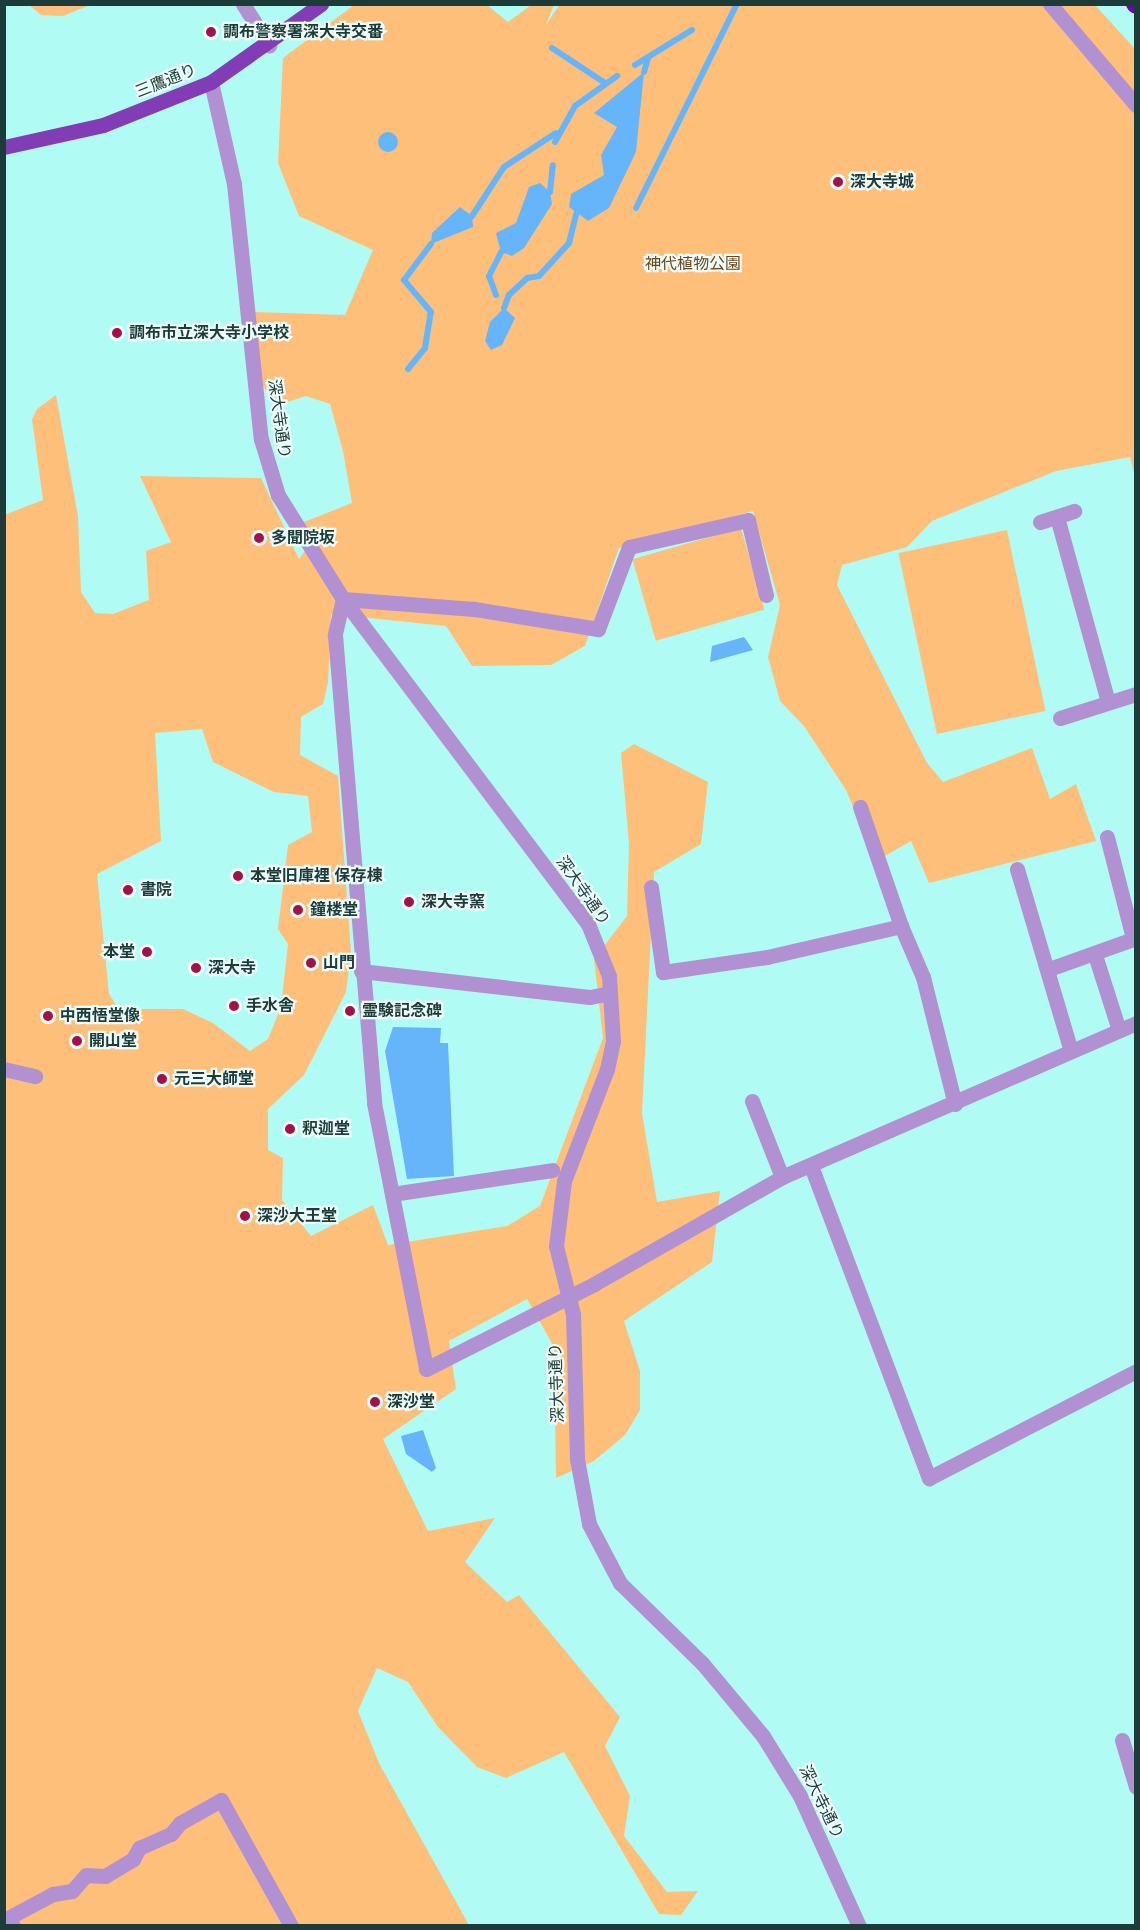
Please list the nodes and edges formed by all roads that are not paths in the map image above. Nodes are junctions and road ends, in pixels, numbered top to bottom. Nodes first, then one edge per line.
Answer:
1 (243, 4) edge
2 (321, 4) edge
3 (1050, 4) edge
4 (269, 45) junction
5 (211, 82) junction
6 (1136, 105) edge
7 (4, 147) edge
8 (1074, 511) dead end
9 (1057, 517) junction
10 (1040, 522) dead end
11 (766, 595) dead end
12 (344, 599) junction
13 (1136, 694) edge
14 (1108, 702) junction
15 (1060, 718) dead end
16 (860, 807) dead end
17 (1107, 837) dead end
18 (1017, 869) dead end
19 (651, 887) dead end
20 (901, 926) junction
21 (1135, 938) edge
22 (1095, 956) junction
23 (1048, 969) junction
24 (361, 971) junction
25 (610, 993) junction
26 (1136, 1023) edge
27 (1119, 1030) junction
28 (1071, 1051) junction
29 (4, 1069) edge
30 (35, 1076) dead end
31 (752, 1101) dead end
32 (955, 1104) junction
33 (811, 1166) junction
34 (552, 1170) dead end
35 (782, 1177) junction
36 (392, 1194) junction
37 (568, 1296) junction
38 (1136, 1371) edge
39 (1122, 1740) dead end
40 (1136, 1787) edge
41 (13, 1926) edge
42 (291, 1926) edge
43 (859, 1926) edge

1 - 4 street
2 - 4 main road, 三鷹通り
3 - 6 street
4 - 5 main road, 三鷹通り
5 - 7 main road, 三鷹通り
5 - 12 street, 深大寺通り
8 - 9 street
9 - 10 street
9 - 14 street
11 - 12 street
12 - 24 street
12 - 25 street, 深大寺通り
13 - 14 street
14 - 15 street
16 - 20 street
17 - 21 street
18 - 23 street
19 - 20 street
20 - 32 street
21 - 22 street
22 - 23 street
22 - 27 street
23 - 28 street
24 - 25 street
24 - 36 street
25 - 37 street, 深大寺通り
26 - 27 street
27 - 28 street
28 - 32 street
29 - 30 street
31 - 35 street
32 - 33 street
33 - 35 street
33 - 38 street
34 - 36 street
35 - 37 street
36 - 37 street
37 - 43 street, 深大寺通り
39 - 40 street
41 - 42 street

